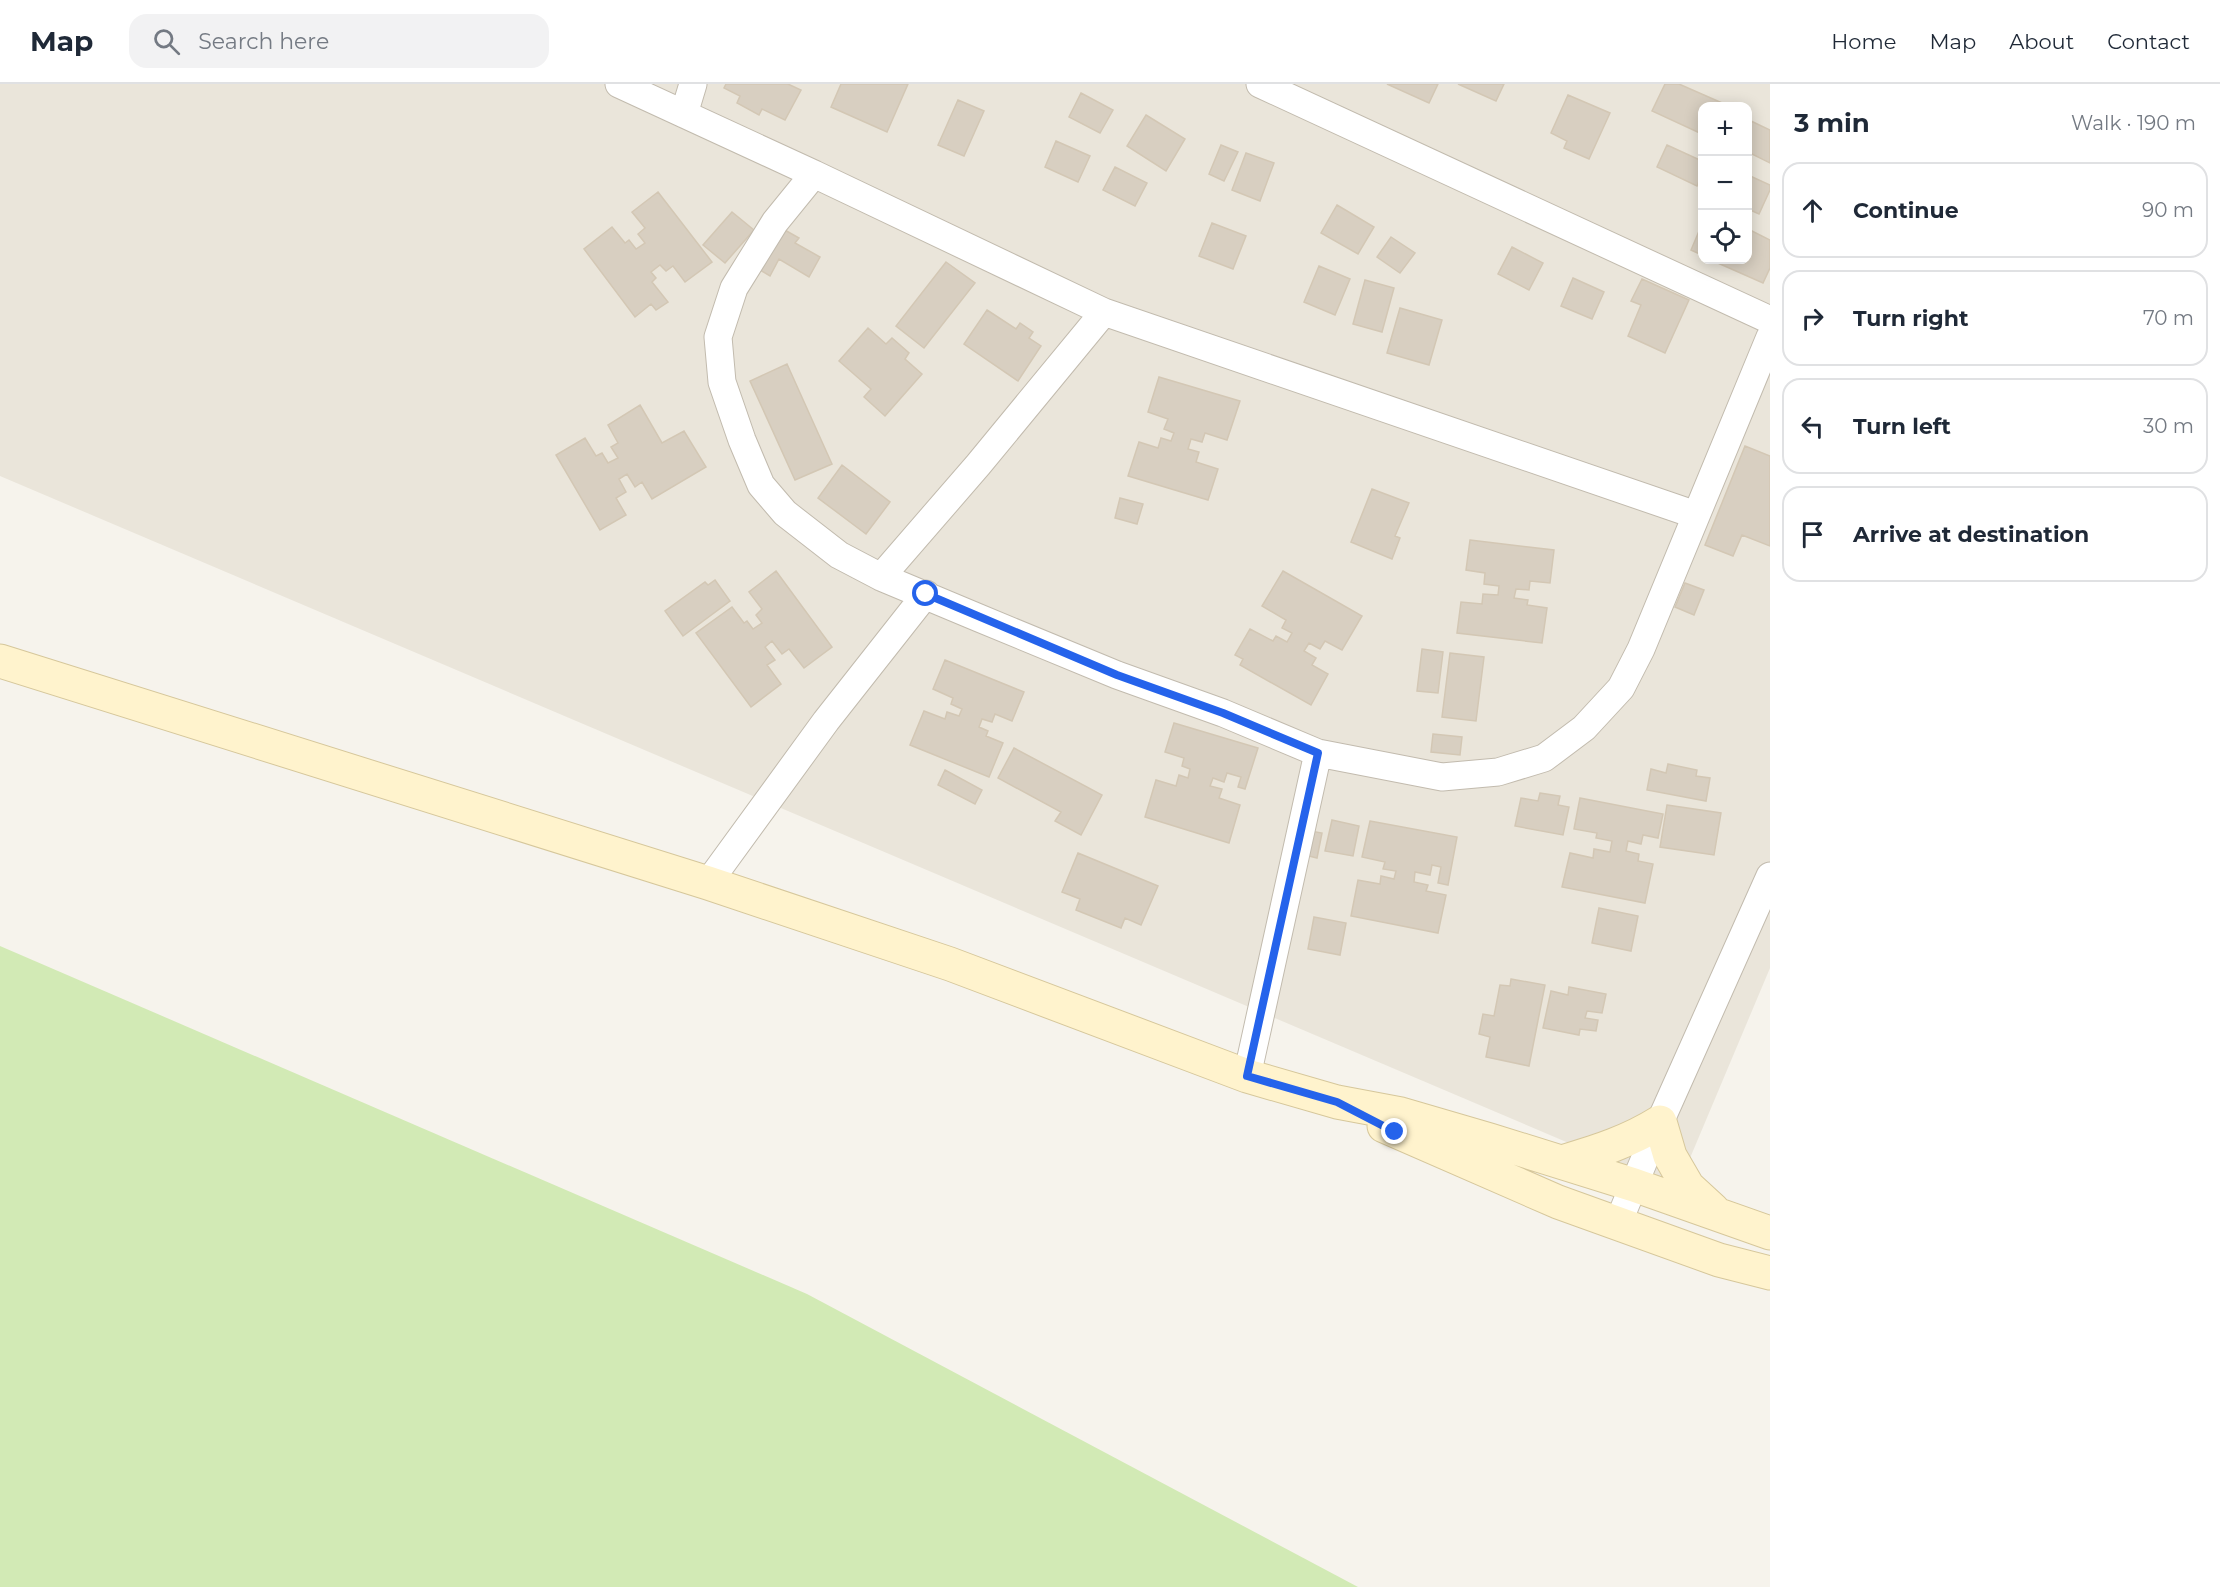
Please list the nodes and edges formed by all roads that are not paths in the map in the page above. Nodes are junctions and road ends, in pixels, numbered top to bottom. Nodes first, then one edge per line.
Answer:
1 (619, 84) edge
2 (693, 84) edge
3 (1260, 84) edge
4 (684, 114) junction
5 (814, 174) junction
6 (1104, 312) junction
7 (1770, 320) edge
8 (1770, 337) edge
9 (1696, 514) junction
10 (881, 577) junction
11 (926, 594) junction
12 (0, 661) edge
13 (1318, 753) junction
14 (1770, 876) edge
15 (708, 883) junction
16 (1247, 1076) junction
17 (1337, 1102) junction
18 (1660, 1122) junction
19 (1562, 1162) junction
20 (1634, 1185) junction
21 (1716, 1214) junction
22 (1618, 1223) junction
23 (1770, 1233) edge
24 (1770, 1273) edge

1 - 4 street
2 - 4 street
3 - 7 street
4 - 5 street
5 - 6 street
5 - 10 street
6 - 9 street
6 - 10 street
8 - 9 street
9 - 13 street
10 - 11 street
11 - 13 street
11 - 15 street
12 - 15 street
13 - 16 street
14 - 18 street
15 - 16 street
16 - 17 street
17 - 19 street
17 - 22 street
18 - 19 street
18 - 20 street
18 - 21 street
19 - 20 street
20 - 21 street
20 - 22 street
21 - 23 street
22 - 24 street

